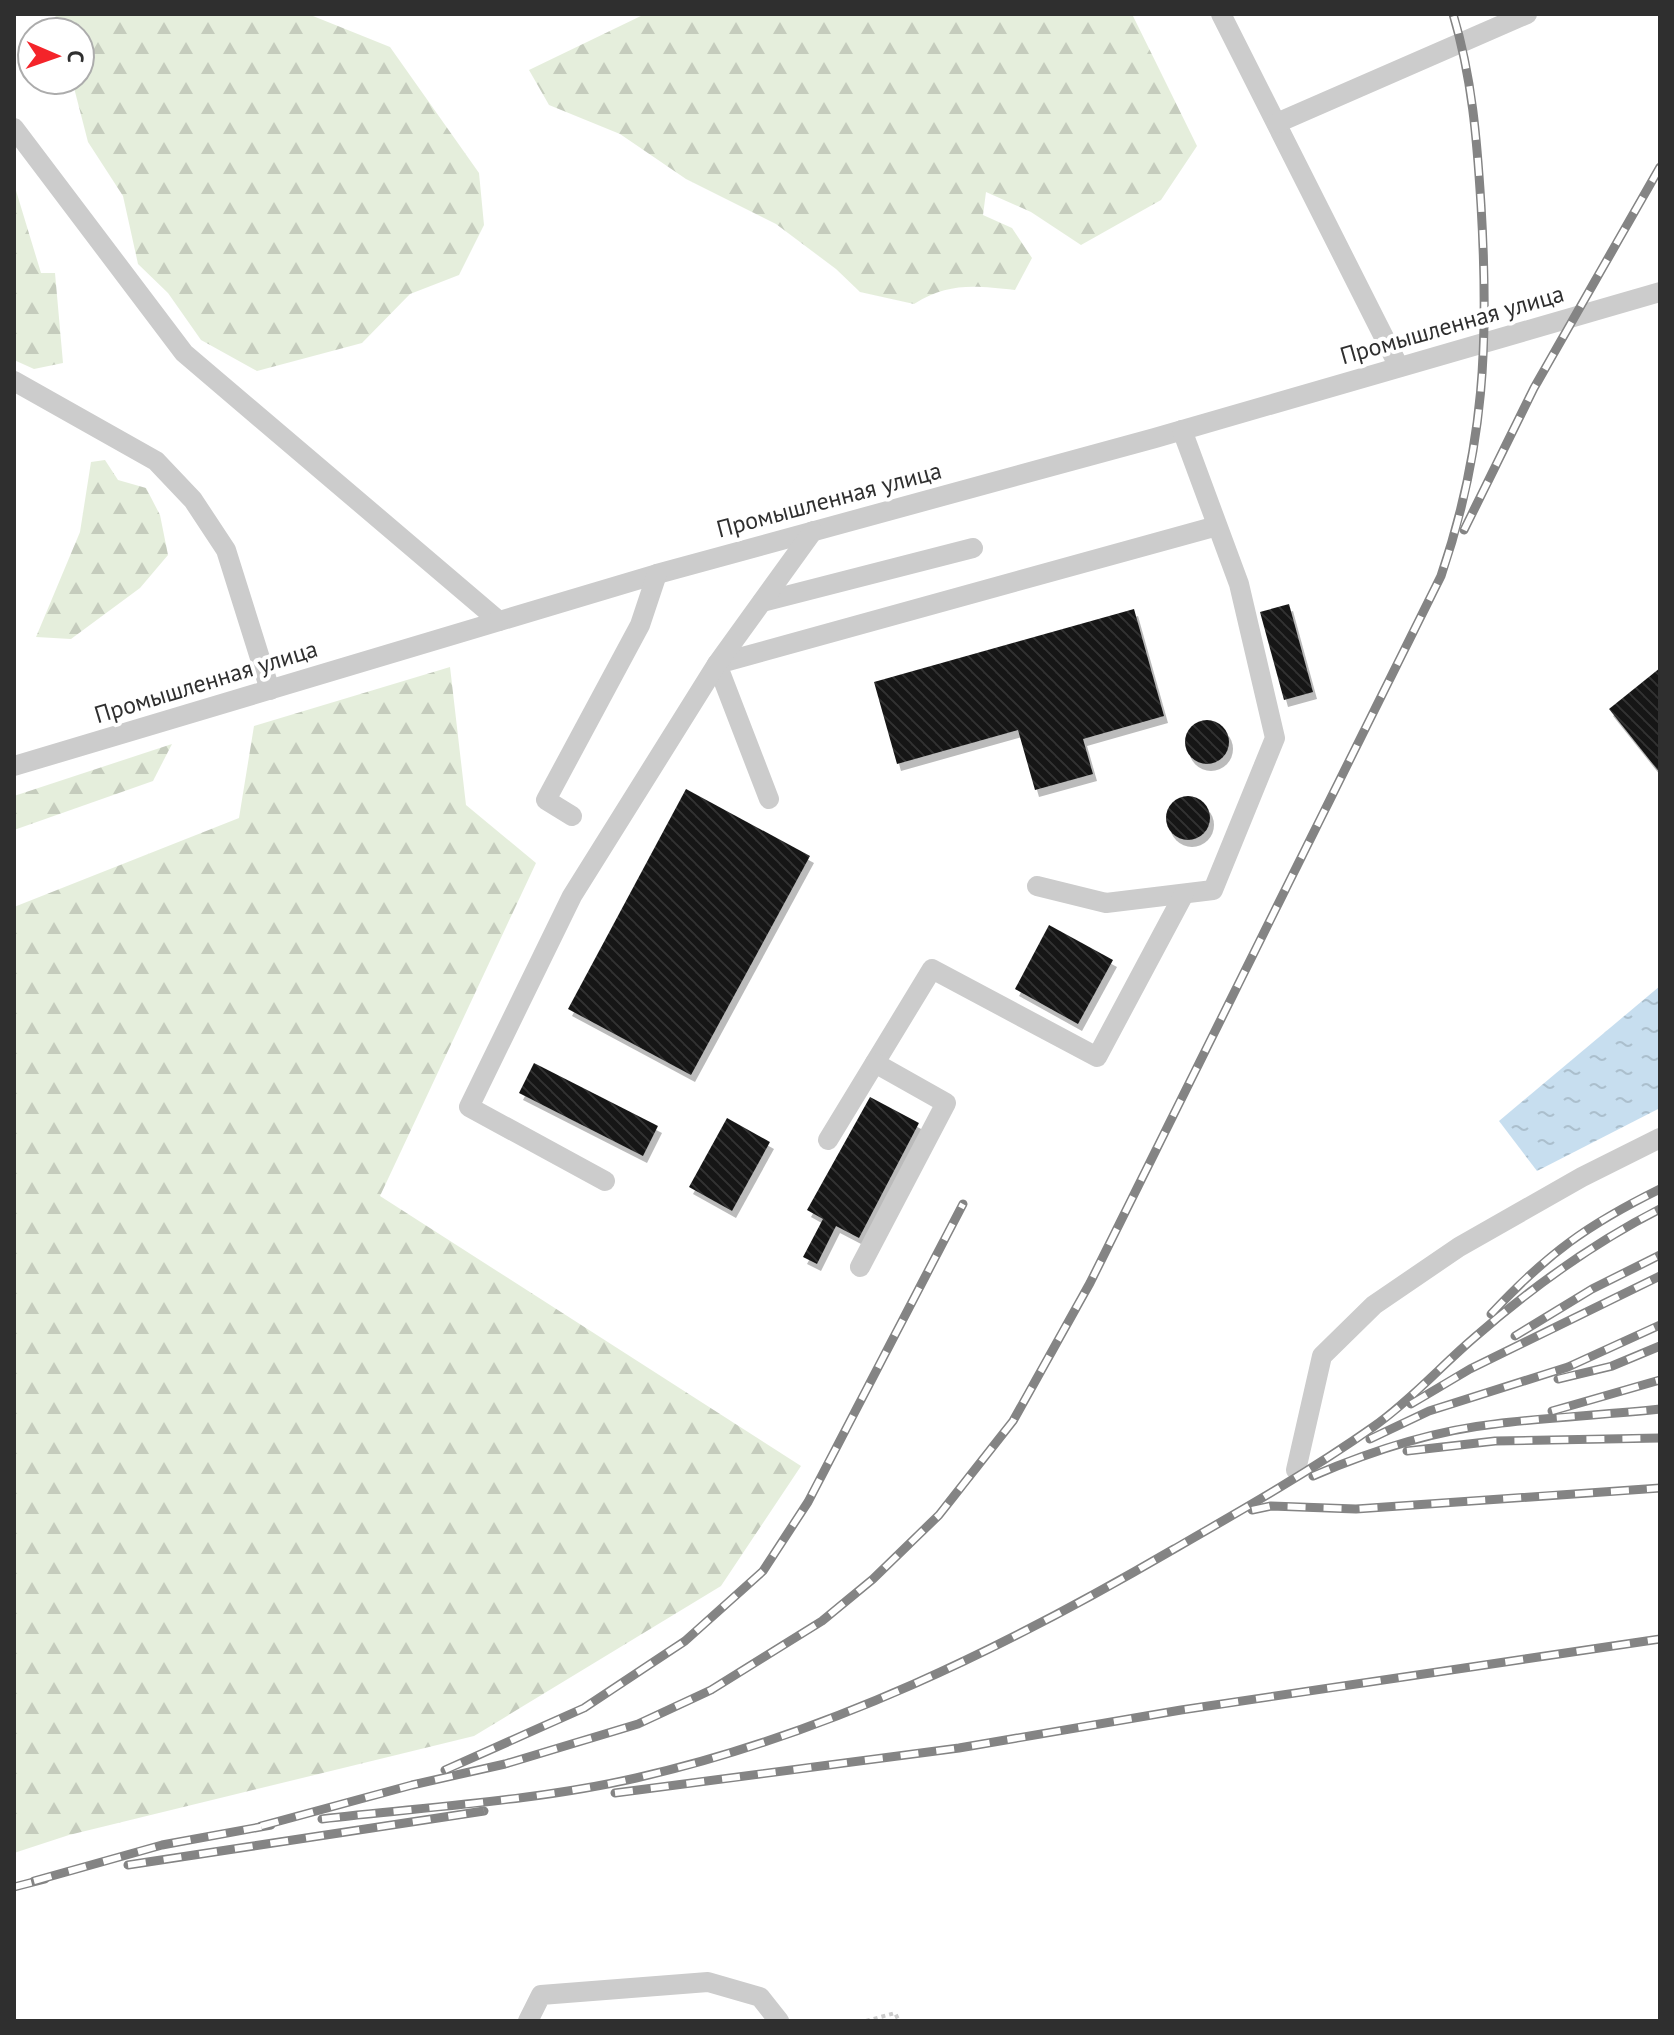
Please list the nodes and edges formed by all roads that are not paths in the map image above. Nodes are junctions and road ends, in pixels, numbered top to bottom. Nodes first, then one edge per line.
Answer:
1 (1221, 14) edge
2 (1527, 14) edge
3 (1277, 123) junction
4 (14, 128) edge
5 (1660, 292) edge
6 (1399, 367) junction
7 (14, 381) edge
8 (1182, 430) junction
9 (1217, 526) junction
10 (813, 531) junction
11 (973, 548) dead end
12 (657, 574) junction
13 (762, 602) junction
14 (499, 621) junction
15 (717, 664) junction
16 (270, 690) junction
17 (14, 766) edge
18 (769, 799) dead end
19 (572, 816) dead end
20 (1037, 886) dead end
21 (1184, 894) junction
22 (875, 1063) junction
23 (1660, 1138) edge
24 (828, 1140) dead end
25 (605, 1181) dead end
26 (860, 1267) dead end
27 (1296, 1470) dead end
28 (528, 2021) edge
29 (779, 2021) edge

1 - 3 street
2 - 3 street
3 - 6 street
4 - 14 street
5 - 6 street, Промышленная улица
6 - 8 street, Промышленная улица
7 - 16 street
8 - 9 street
8 - 10 street, Промышленная улица
9 - 15 street
9 - 21 street
10 - 12 street, Промышленная улица
10 - 13 street
11 - 13 street
12 - 14 street, Промышленная улица
12 - 19 street
13 - 15 street
14 - 16 street, Промышленная улица
15 - 18 street
15 - 25 street
16 - 17 street, Промышленная улица
20 - 21 street
21 - 22 street
22 - 24 street
22 - 26 street
23 - 27 street
28 - 29 street

